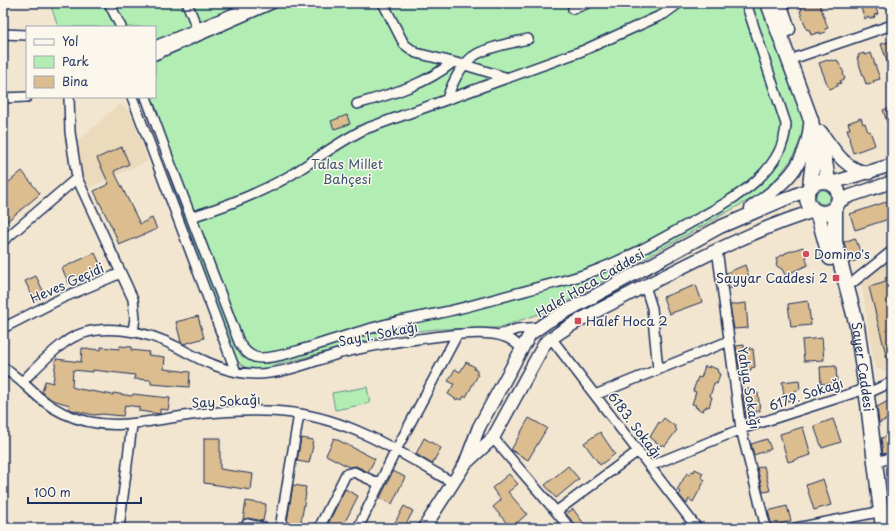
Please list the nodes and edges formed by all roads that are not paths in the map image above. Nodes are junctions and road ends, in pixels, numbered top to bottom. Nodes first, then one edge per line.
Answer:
1 (109, 3) edge
2 (187, 3) edge
3 (258, 3) edge
4 (274, 3) edge
5 (382, 3) edge
6 (588, 3) edge
7 (680, 3) edge
8 (746, 3) edge
9 (768, 3) edge
10 (779, 3) edge
11 (573, 9) dead end
12 (892, 25) edge
13 (120, 26) edge
14 (197, 28) junction
15 (3, 34) edge
16 (26, 35) edge
17 (528, 39) dead end
18 (156, 46) edge
19 (156, 55) edge
20 (798, 57) junction
21 (453, 62) junction
22 (465, 65) junction
23 (508, 78) junction
24 (26, 97) edge
25 (3, 98) edge
26 (70, 98) edge
27 (132, 98) edge
28 (146, 98) edge
29 (447, 99) junction
30 (357, 104) dead end
31 (811, 120) junction
32 (821, 132) junction
33 (892, 166) edge
34 (869, 173) junction
35 (77, 178) junction
36 (829, 182) junction
37 (892, 182) edge
38 (810, 187) junction
39 (836, 205) junction
40 (816, 212) junction
41 (191, 217) junction
42 (736, 220) junction
43 (3, 241) edge
44 (717, 249) junction
45 (892, 251) edge
46 (121, 273) junction
47 (645, 286) junction
48 (846, 287) junction
49 (541, 327) junction
50 (3, 328) edge
51 (132, 332) junction
52 (457, 335) junction
53 (499, 335) junction
54 (551, 338) junction
55 (729, 341) junction
56 (522, 349) junction
57 (3, 367) edge
58 (658, 370) junction
59 (236, 372) junction
60 (22, 382) junction
61 (892, 382) edge
62 (863, 392) junction
63 (595, 395) junction
64 (299, 414) junction
65 (132, 424) junction
66 (741, 429) junction
67 (493, 438) junction
68 (396, 450) junction
69 (638, 451) junction
70 (892, 458) edge
71 (875, 462) junction
72 (465, 464) junction
73 (650, 466) junction
74 (453, 483) junction
75 (380, 484) junction
76 (557, 511) junction
77 (873, 513) junction
78 (247, 524) dead end
79 (120, 528) edge
80 (265, 528) edge
81 (280, 528) edge
82 (319, 528) edge
83 (358, 528) edge
84 (424, 528) edge
85 (570, 528) edge
86 (697, 528) edge
87 (766, 528) edge
88 (796, 528) edge
89 (875, 528) edge
90 (883, 528) edge

1 - 13 street
2 - 14 street
3 - 14 street
4 - 19 street
5 - 21 street
6 - 11 street
7 - 23 street
8 - 41 street
9 - 31 main road
10 - 20 main road
12 - 20 street
14 - 18 street
15 - 16 street
17 - 22 street
20 - 32 main road
21 - 22 street
21 - 30 street
22 - 23 street
22 - 29 street
23 - 29 street
24 - 25 street
26 - 35 street
27 - 59 street
28 - 41 street
29 - 41 street
31 - 38 main road
31 - 42 main road
32 - 34 main road
32 - 36 main road
33 - 34 main road
34 - 36 main road
35 - 43 street
35 - 46 street
36 - 38 main road
36 - 39 main road
37 - 39 main road
38 - 40 main road
38 - 42 main road, Halef Hoca Caddesi
39 - 40 main road
39 - 48 main road, Sayer Caddesi
40 - 44 main road, Halef Hoca Caddesi
40 - 62 main road, Sayer Caddesi
42 - 49 main road, Halef Hoca Caddesi
44 - 47 main road, Halef Hoca Caddesi
44 - 55 street, Yahya Sokağı
45 - 48 street
46 - 50 street, Heves Geçidi
46 - 51 street
47 - 54 main road, Halef Hoca Caddesi
47 - 58 street
48 - 62 main road, Sayer Caddesi
49 - 53 street
49 - 56 main road, Halef Hoca Caddesi
51 - 59 street, Say 1. Sokağı
51 - 60 street, Say 1. Sokağı
52 - 53 street, Say 1. Sokağı
52 - 59 street, Say 1. Sokağı
52 - 68 street
53 - 56 street, Say 1. Sokağı
54 - 63 street, 6183. Sokağı
54 - 67 main road, Halef Hoca Caddesi
55 - 58 street
55 - 66 street, Yahya Sokağı
56 - 72 main road, Halef Hoca Caddesi
57 - 60 street, Say Sokağı
58 - 63 street
60 - 65 street, Say Sokağı
61 - 62 street, 6179. Sokağı
62 - 66 street, 6179. Sokağı
62 - 71 main road, Sayer Caddesi
62 - 77 main road, Sayer Caddesi
63 - 69 street, 6183. Sokağı
64 - 65 street, Say Sokağı
64 - 68 street, Say Sokağı
64 - 81 street
65 - 79 street
66 - 73 street, 6179. Sokağı
66 - 87 street, Yahya Sokağı
67 - 72 main road, Halef Hoca Caddesi
67 - 76 street
68 - 74 street, Say Sokağı
68 - 75 street
69 - 73 street, 6183. Sokağı
69 - 76 street
70 - 71 street
71 - 90 main road, Sayer Caddesi
72 - 74 main road
73 - 86 street, 6183. Sokağı
74 - 84 main road
75 - 82 street
75 - 83 street
76 - 85 street
77 - 88 street
77 - 89 main road, Sayer Caddesi
78 - 80 street

